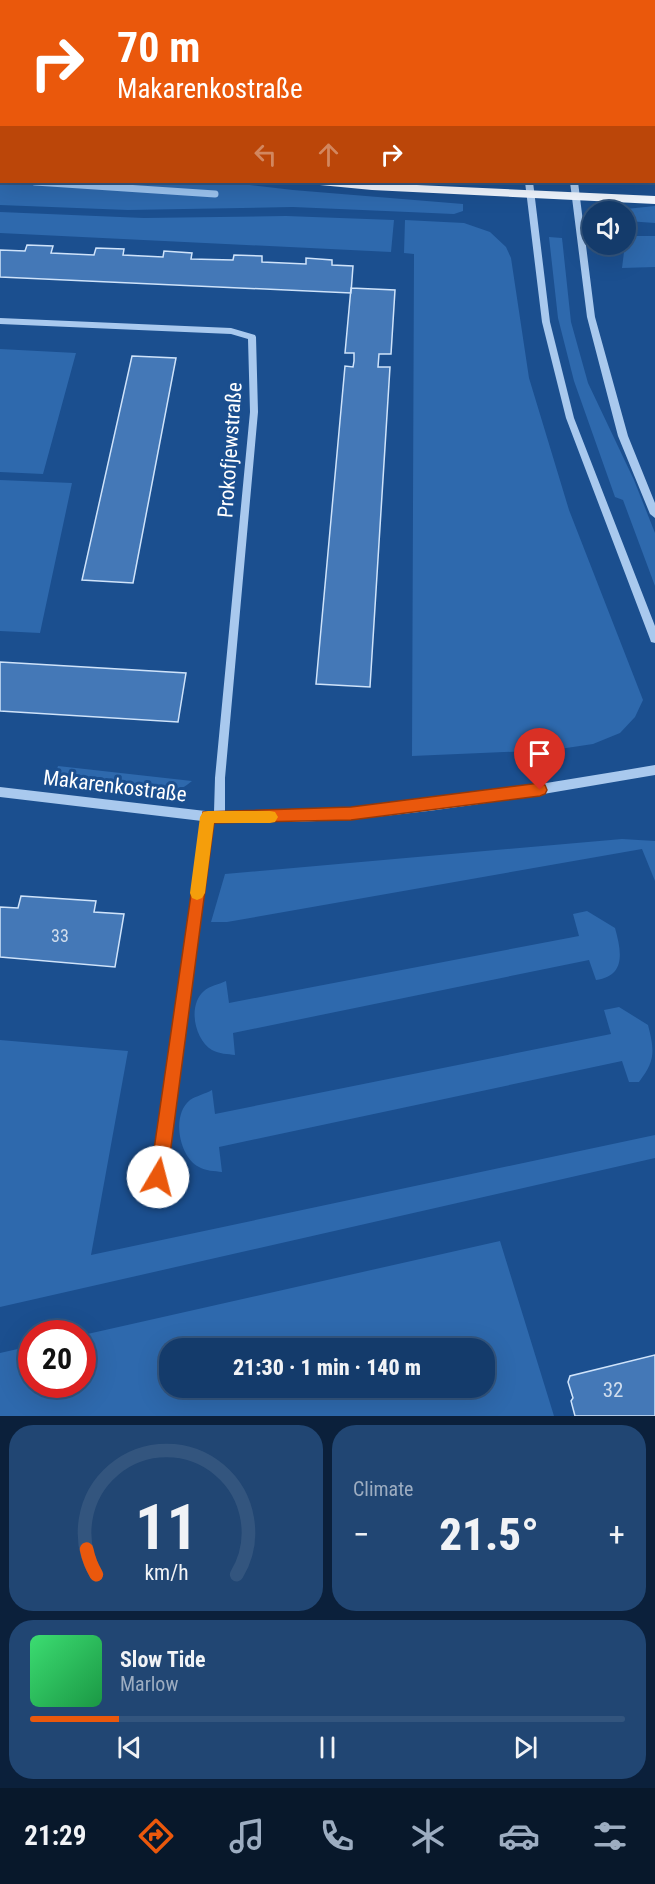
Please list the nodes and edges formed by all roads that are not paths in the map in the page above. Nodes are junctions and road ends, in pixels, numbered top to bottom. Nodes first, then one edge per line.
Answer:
1 (330, 183) edge
2 (530, 183) edge
3 (574, 183) edge
4 (530, 194) junction
5 (575, 197) junction
6 (655, 200) edge
7 (0, 321) edge
8 (655, 513) edge
9 (655, 639) edge
10 (655, 770) edge
11 (0, 792) edge
12 (213, 817) junction
13 (155, 1200) dead end

1 - 4 main road
2 - 4 street
3 - 5 street
4 - 5 main road
4 - 9 street
5 - 6 main road
5 - 8 street
7 - 12 street, Prokofjewstraße
10 - 12 street, Makarenkostraße
11 - 12 street, Makarenkostraße
12 - 13 street, Prokofjewstraße

